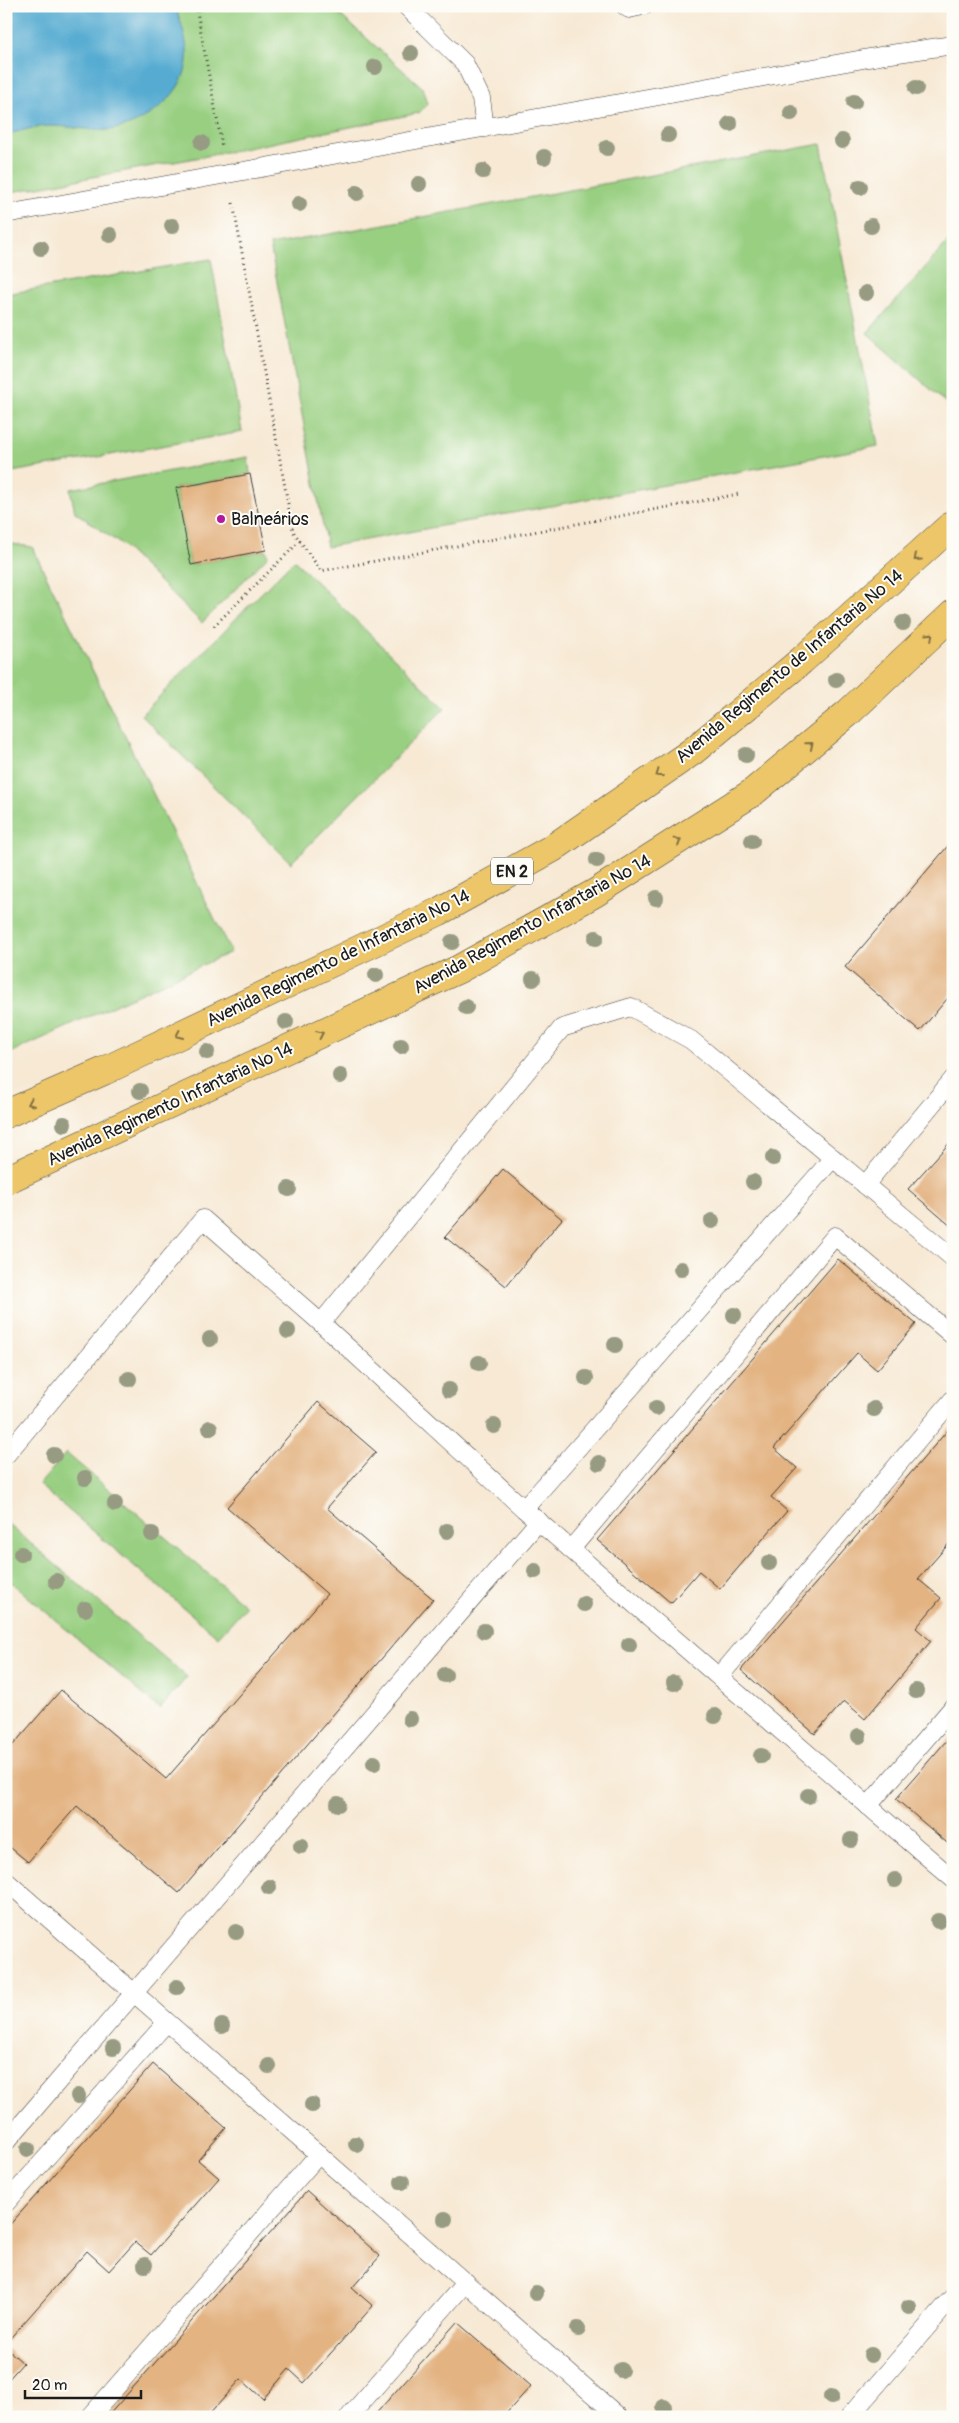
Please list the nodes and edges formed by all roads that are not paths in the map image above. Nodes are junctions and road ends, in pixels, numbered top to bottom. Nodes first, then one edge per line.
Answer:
1 (406, 6) edge
2 (625, 6) edge
3 (643, 6) edge
4 (953, 45) edge
5 (485, 128) junction
6 (6, 214) edge
7 (953, 524) edge
8 (953, 614) edge
9 (953, 1079) edge
10 (6, 1114) edge
11 (833, 1158) junction
12 (6, 1180) edge
13 (864, 1185) junction
14 (953, 1258) edge
15 (321, 1323) junction
16 (953, 1336) edge
17 (953, 1399) edge
18 (6, 1455) edge
19 (524, 1509) junction
20 (539, 1521) junction
21 (571, 1549) junction
22 (719, 1677) junction
23 (953, 1707) edge
24 (868, 1806) junction
25 (953, 1879) edge
26 (6, 1881) edge
27 (134, 1993) junction
28 (167, 2022) junction
29 (6, 2142) edge
30 (318, 2154) junction
31 (6, 2203) edge
32 (466, 2282) junction
33 (953, 2297) edge
34 (90, 2417) edge
35 (349, 2417) edge
36 (619, 2417) edge
37 (849, 2417) edge

1 - 5 lane
2 - 3 lane
4 - 5 lane
5 - 6 lane
7 -> 10 main road, Avenida Regimento de Infantaria Nº 14 / EN 2
12 -> 8 main road, Avenida Regimento Infantaria Nº 14
9 - 13 lane
11 - 13 lane
11 - 15 lane
11 - 19 lane
13 - 14 lane
15 - 18 lane
15 - 19 lane
16 - 21 lane
17 - 22 lane
19 - 20 lane
20 - 21 lane
20 - 27 lane
21 - 22 lane
22 - 24 lane
23 - 24 lane
24 - 25 lane
26 - 27 lane
27 - 28 lane
27 - 29 lane
28 - 30 lane
28 - 31 lane
30 - 32 lane
30 - 34 lane
32 - 35 lane
32 - 36 lane
33 - 37 lane

